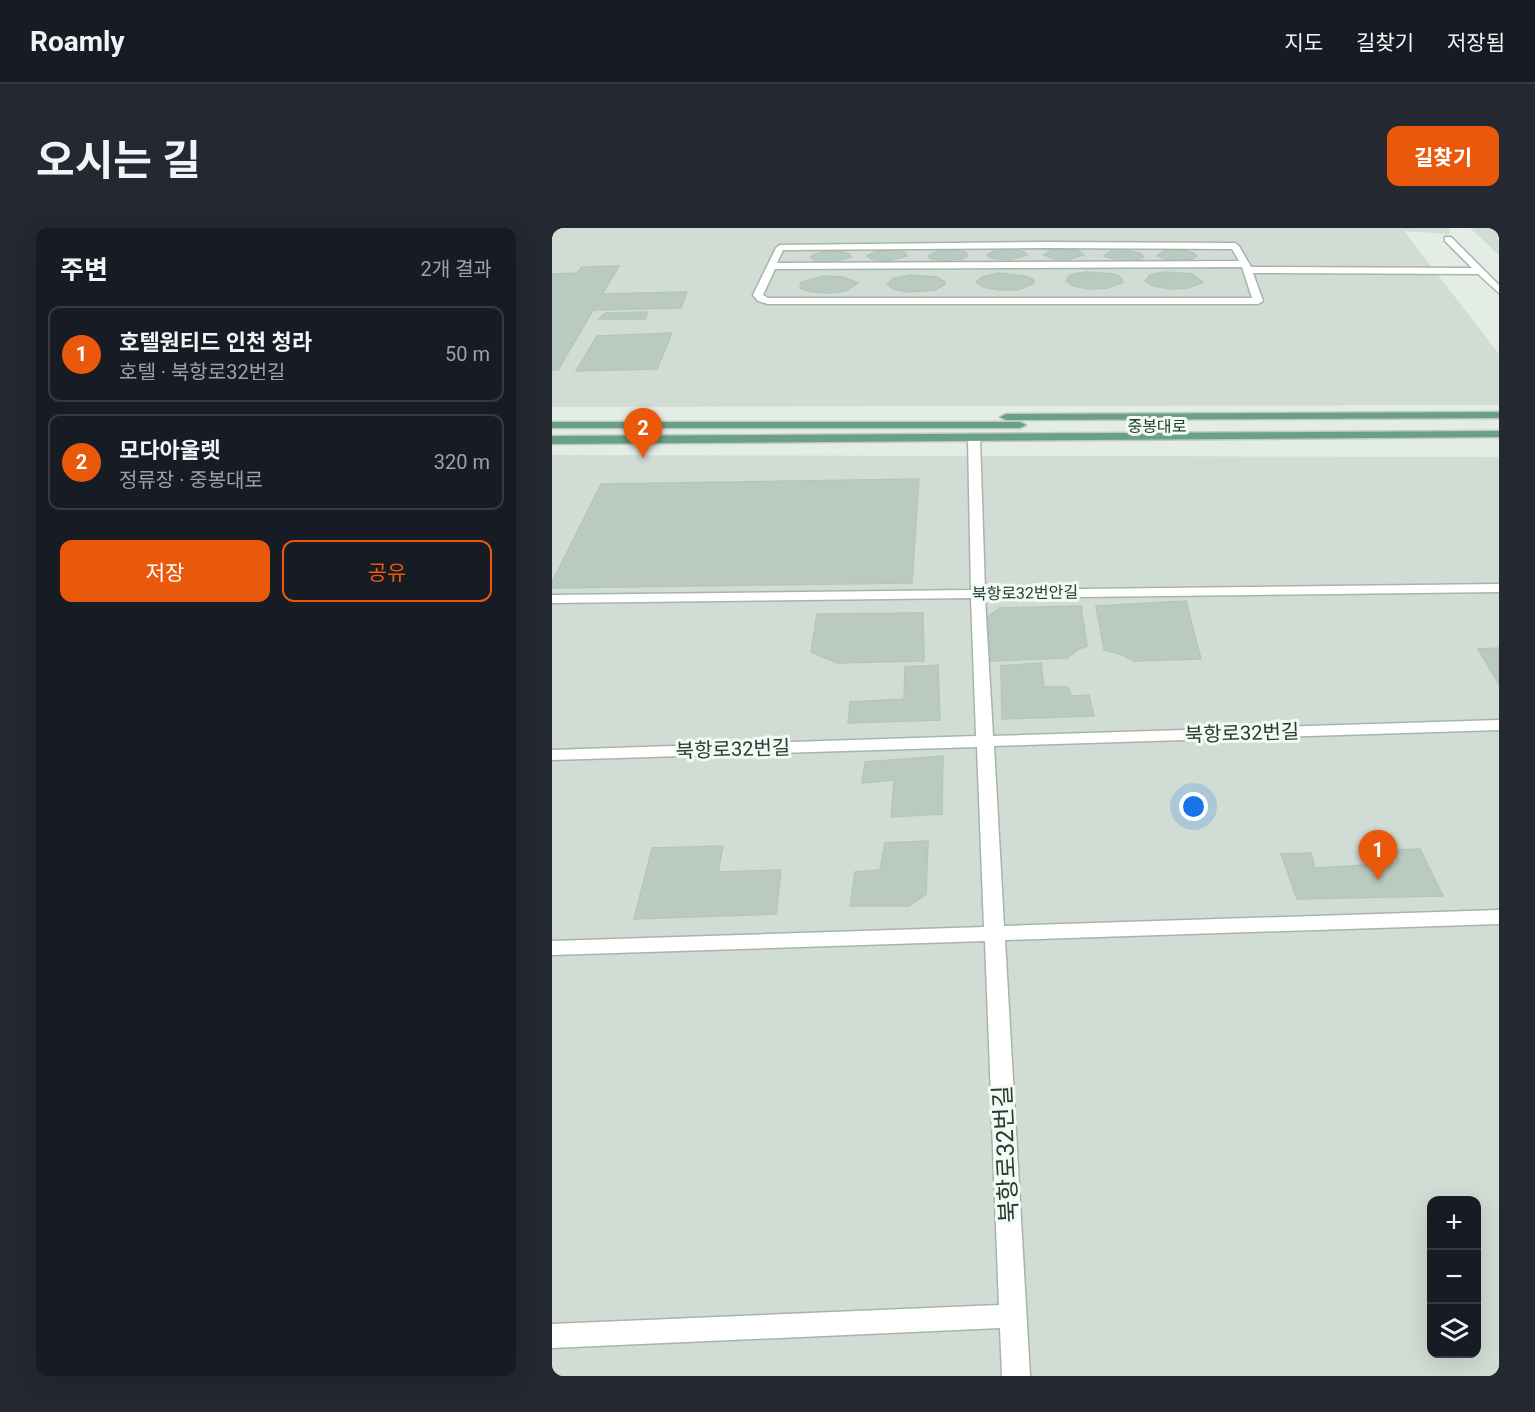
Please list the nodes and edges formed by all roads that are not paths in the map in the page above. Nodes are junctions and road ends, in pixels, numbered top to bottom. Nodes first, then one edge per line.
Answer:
1 (1448, 239) dead end
2 (772, 266) junction
3 (1246, 267) junction
4 (1480, 271) junction
5 (1499, 290) edge
6 (1499, 416) edge
7 (1499, 423) edge
8 (836, 424) junction
9 (552, 425) edge
10 (1096, 431) junction
11 (1499, 434) edge
12 (974, 439) junction
13 (552, 440) edge
14 (1499, 442) edge
15 (1499, 588) edge
16 (978, 594) junction
17 (552, 599) edge
18 (1499, 725) edge
19 (986, 741) junction
20 (552, 755) edge
21 (1499, 917) edge
22 (995, 933) junction
23 (552, 948) edge
24 (1013, 1316) junction
25 (552, 1336) edge
26 (1016, 1376) edge

1 - 4 street
2 - 3 street
2 - 3 street
2 - 3 street
3 - 4 street
4 - 5 street
6 - 8 main road, 중봉대로
7 - 10 main road, 중봉대로
8 - 9 main road, 중봉대로
8 - 10 main road, 중봉대로
10 - 11 main road, 중봉대로
10 - 12 main road, 중봉대로
12 - 13 main road, 중봉대로
12 - 14 main road, 중봉대로
12 - 16 street, 북항로32번길
15 - 16 street, 북항로32번안길
16 - 17 street, 북항로32번안길
16 - 19 street, 북항로32번길
18 - 19 street, 북항로32번길
19 - 20 street, 북항로32번길
19 - 22 street, 북항로32번길
21 - 22 street
22 - 23 street
22 - 24 street, 북항로32번길
24 - 25 street
24 - 26 street, 북항로32번길

